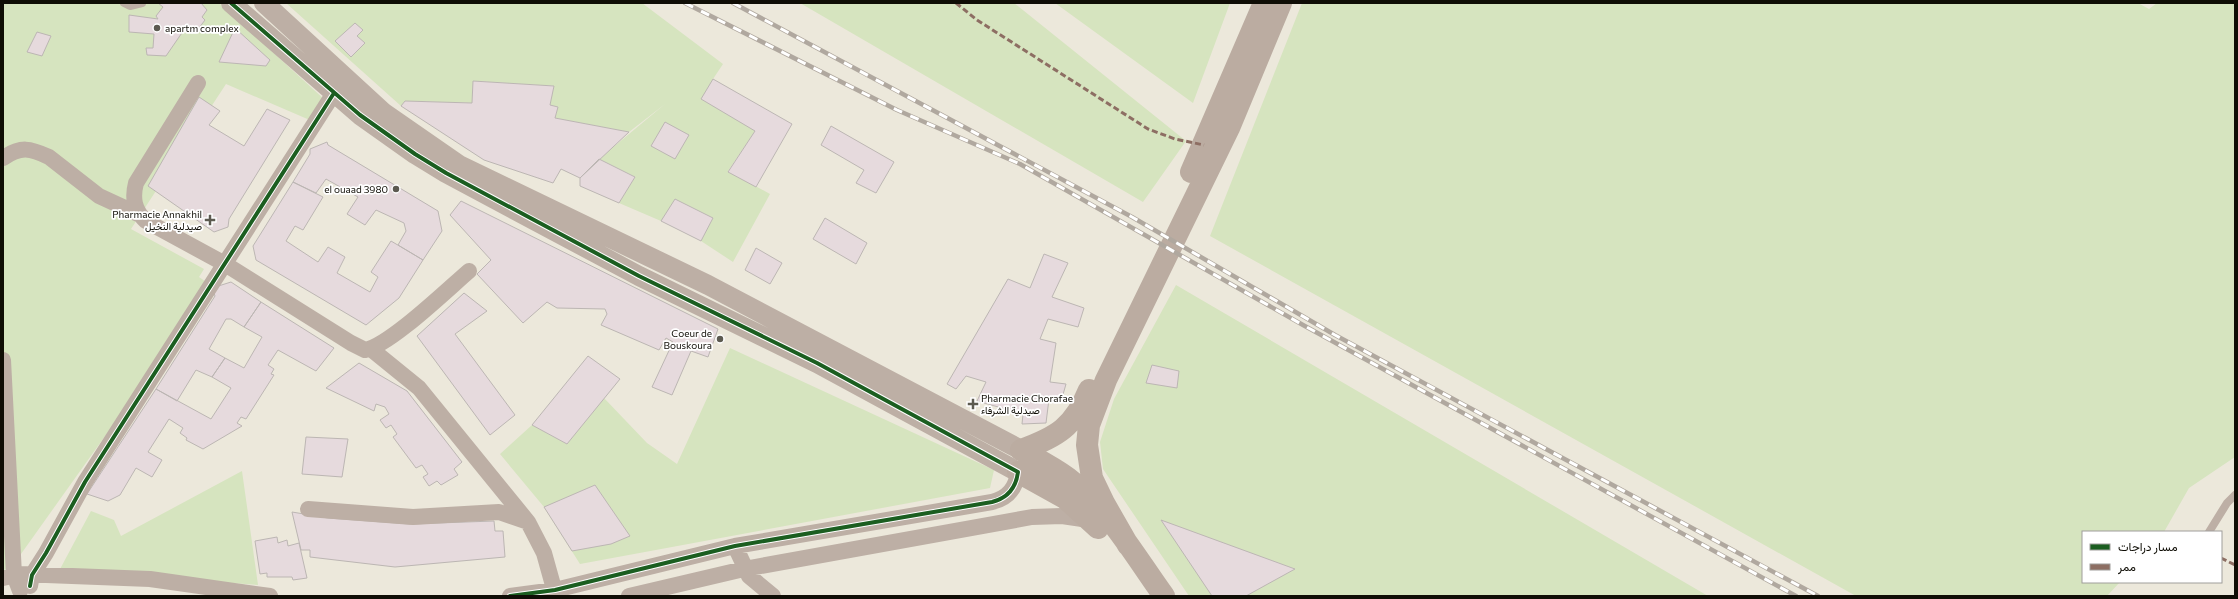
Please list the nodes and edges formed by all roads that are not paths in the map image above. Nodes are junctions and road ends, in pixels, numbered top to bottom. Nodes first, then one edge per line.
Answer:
1 (124, 3) edge
2 (142, 3) edge
3 (231, 3) edge
4 (264, 3) edge
5 (1264, 3) edge
6 (1281, 3) edge
7 (198, 83) dead end
8 (334, 93) junction
9 (3, 158) edge
10 (1180, 211) junction
11 (138, 214) junction
12 (225, 264) junction
13 (469, 271) dead end
14 (371, 349) junction
15 (3, 360) edge
16 (1100, 377) junction
17 (1021, 450) junction
18 (1018, 472) junction
19 (1008, 494) junction
20 (2235, 495) edge
21 (308, 509) dead end
22 (1019, 519) junction
23 (1092, 521) junction
24 (528, 522) junction
25 (2210, 531) edge
26 (1128, 545) junction
27 (735, 546) junction
28 (744, 569) junction
29 (8, 576) edge
30 (23, 587) edge
31 (195, 592) edge
32 (555, 593) edge
33 (270, 596) edge
34 (510, 596) edge
35 (629, 596) edge
36 (773, 596) edge
37 (1147, 596) edge
38 (1164, 596) edge

1 - 2 lane
3 - 8 street
4 - 17 street
5 - 10 main road
6 - 10 main road
7 - 11 street
8 - 12 street
8 - 18 street
9 - 11 street
10 - 16 main road
11 - 12 street
12 - 14 street
12 - 30 street
13 - 14 street
14 - 24 street
15 - 29 street
16 - 17 main road
16 - 26 main road
17 - 26 main road
18 - 19 street
18 - 23 main road
19 - 22 street
19 - 27 street
20 - 25 lane
21 - 24 street
22 - 23 street
22 - 28 street
23 - 37 main road
24 - 32 street
26 - 38 main road
27 - 28 street
27 - 32 street
28 - 35 street
28 - 36 street
29 - 30 street
30 - 31 street
31 - 33 street
32 - 34 street

